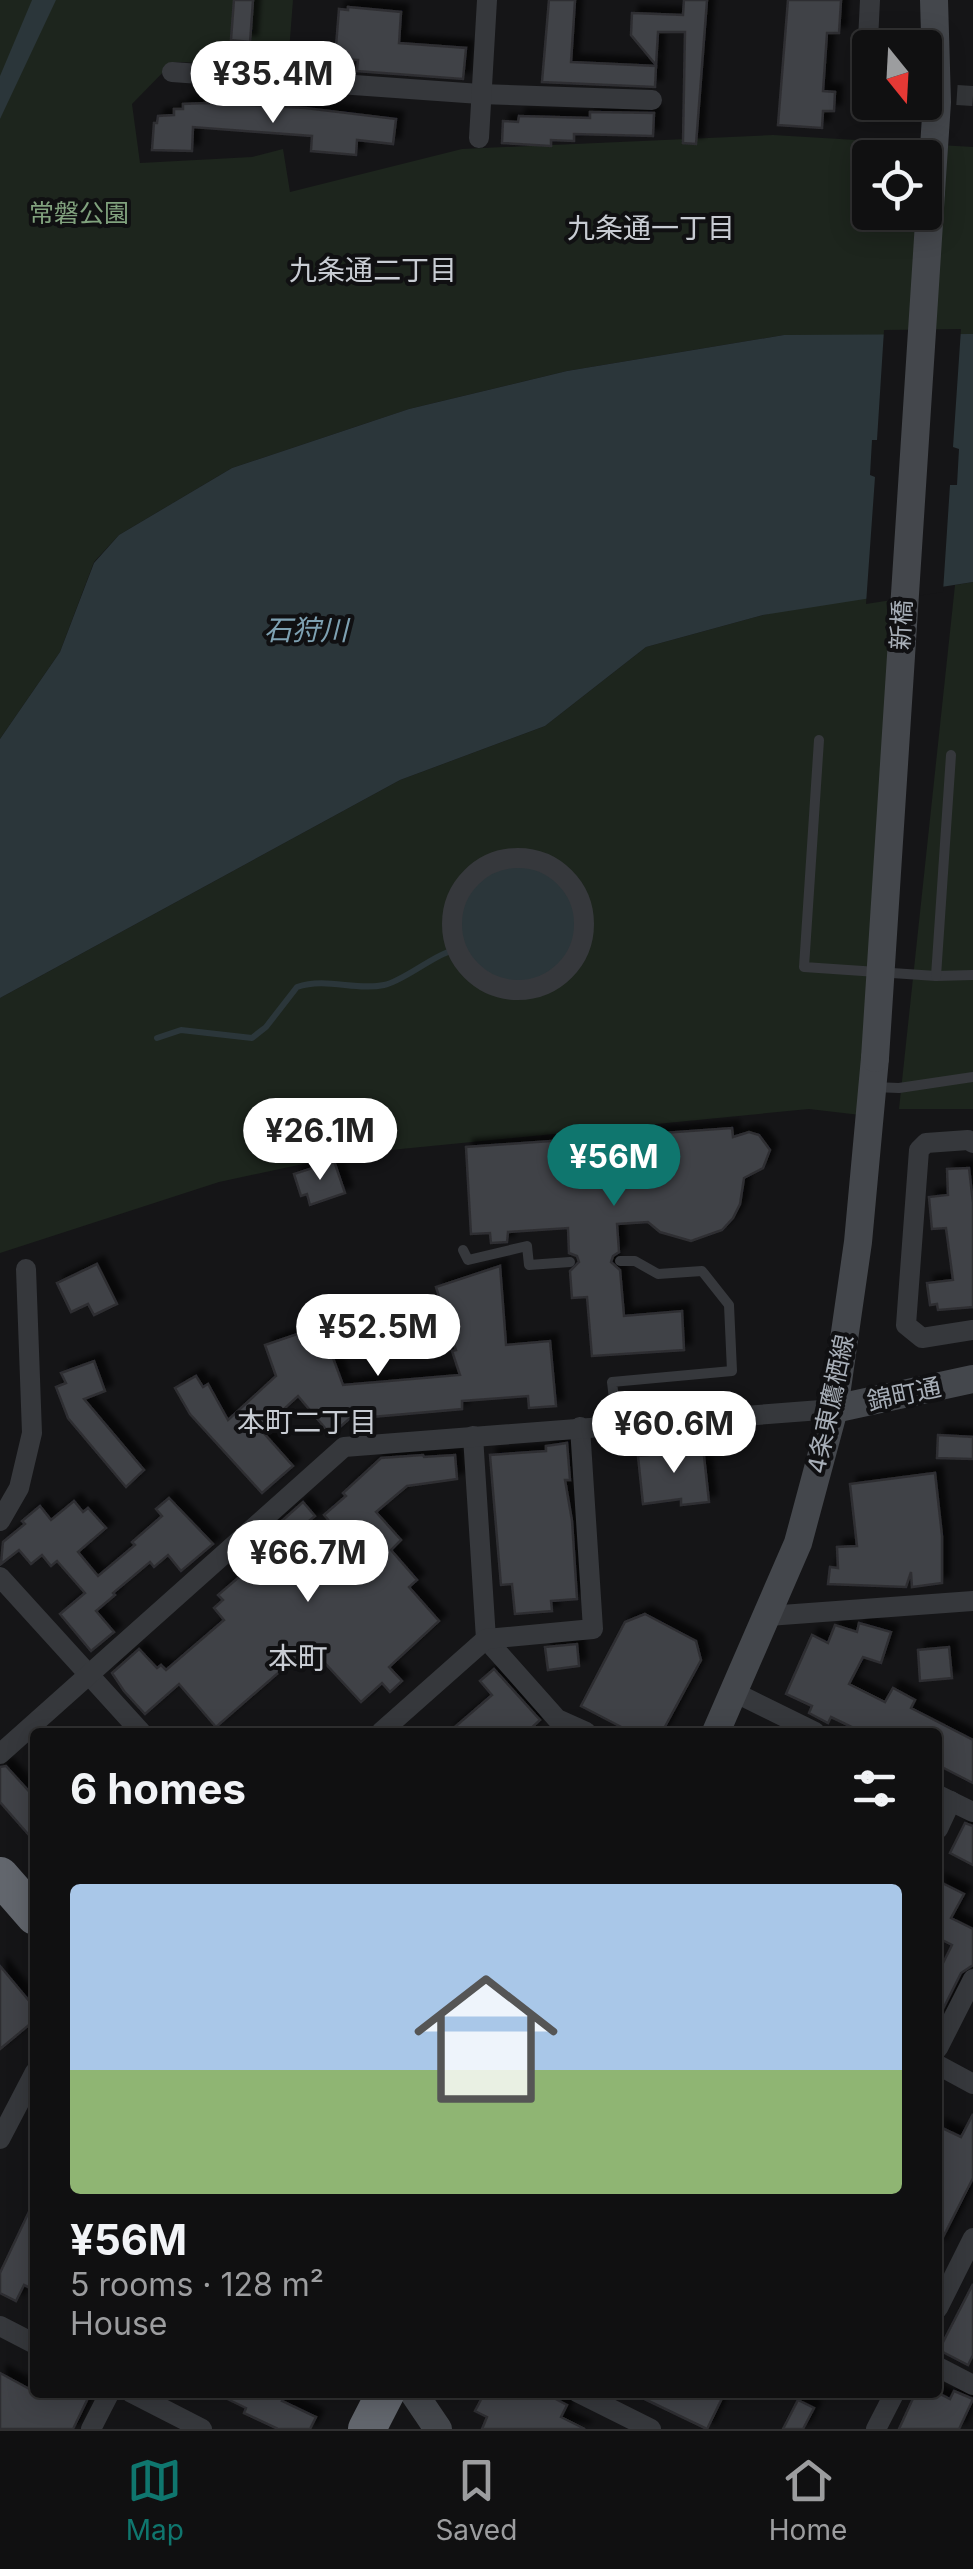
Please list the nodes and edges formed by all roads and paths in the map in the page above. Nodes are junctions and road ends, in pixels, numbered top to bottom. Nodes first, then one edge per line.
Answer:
1 (487, 0) edge
2 (870, 0) edge
3 (934, 0) edge
4 (869, 30) edge
5 (172, 72) dead end
6 (480, 94) junction
7 (652, 100) dead end
8 (479, 138) dead end
9 (819, 740) dead end
10 (951, 756) dead end
11 (549, 866) joint
12 (973, 975) edge
13 (936, 976) junction
14 (875, 1058) joint
15 (973, 1077) edge
16 (872, 1086) junction
17 (973, 1143) edge
18 (463, 1250) dead end
19 (620, 1261) dead end
20 (570, 1262) dead end
21 (26, 1269) dead end
22 (973, 1330) edge
23 (973, 1380) edge
24 (834, 1410) junction
25 (617, 1425) junction
26 (580, 1428) junction
27 (473, 1436) junction
28 (0, 1521) edge
29 (0, 1578) edge
30 (973, 1601) edge
31 (768, 1616) junction
32 (486, 1639) junction
33 (90, 1674) junction
34 (736, 1693) junction
35 (137, 1728) edge
36 (386, 1728) edge
37 (578, 1728) edge
38 (718, 1728) edge
39 (807, 1728) edge
40 (0, 1754) edge
41 (944, 1798) edge
42 (973, 1812) edge
43 (0, 1876) edge
44 (30, 1910) edge
45 (973, 1979) edge
46 (942, 2040) edge
47 (942, 2067) edge
48 (30, 2082) edge
49 (973, 2084) edge
50 (0, 2139) edge
51 (973, 2238) edge
52 (942, 2300) edge
53 (0, 2326) edge
54 (30, 2341) edge
55 (942, 2368) edge
56 (973, 2385) edge
57 (107, 2398) edge
58 (142, 2398) edge
59 (383, 2398) edge
60 (417, 2398) edge
61 (589, 2398) edge
62 (892, 2398) edge
63 (91, 2429) edge
64 (202, 2429) edge
65 (367, 2429) edge
66 (438, 2429) edge
67 (651, 2429) edge
68 (876, 2429) edge

1 - 6 street
2 - 4 street
3 - 14 street, 新橋, bridge
5 - 6 street
6 - 7 street
6 - 8 street
9 - 13 lane
10 - 13 lane
11 - 11 street
12 - 13 lane
14 - 16 street, 4条東鷹栖線
15 - 16 lane
16 - 24 street, 4条東鷹栖線
17 - 22 street
18 - 20 lane
19 - 25 lane
21 - 28 street
23 - 24 street, 錦町通
24 - 25 street
24 - 31 street, 4条東鷹栖線
25 - 26 street
26 - 27 street
26 - 32 street
27 - 32 street
27 - 33 street
29 - 33 street
30 - 31 street
31 - 34 street, 4条東鷹栖線
32 - 36 street
32 - 37 street
33 - 35 street
33 - 40 street
34 - 38 street, 4条東鷹栖線
34 - 39 street
41 - 42 street
43 - 44 highway
45 - 46 street
47 - 49 street
48 - 50 street
51 - 52 street
53 - 54 street
55 - 56 street
57 - 63 street
58 - 64 street
59 - 65 highway
60 - 66 street
61 - 67 street
62 - 68 street

